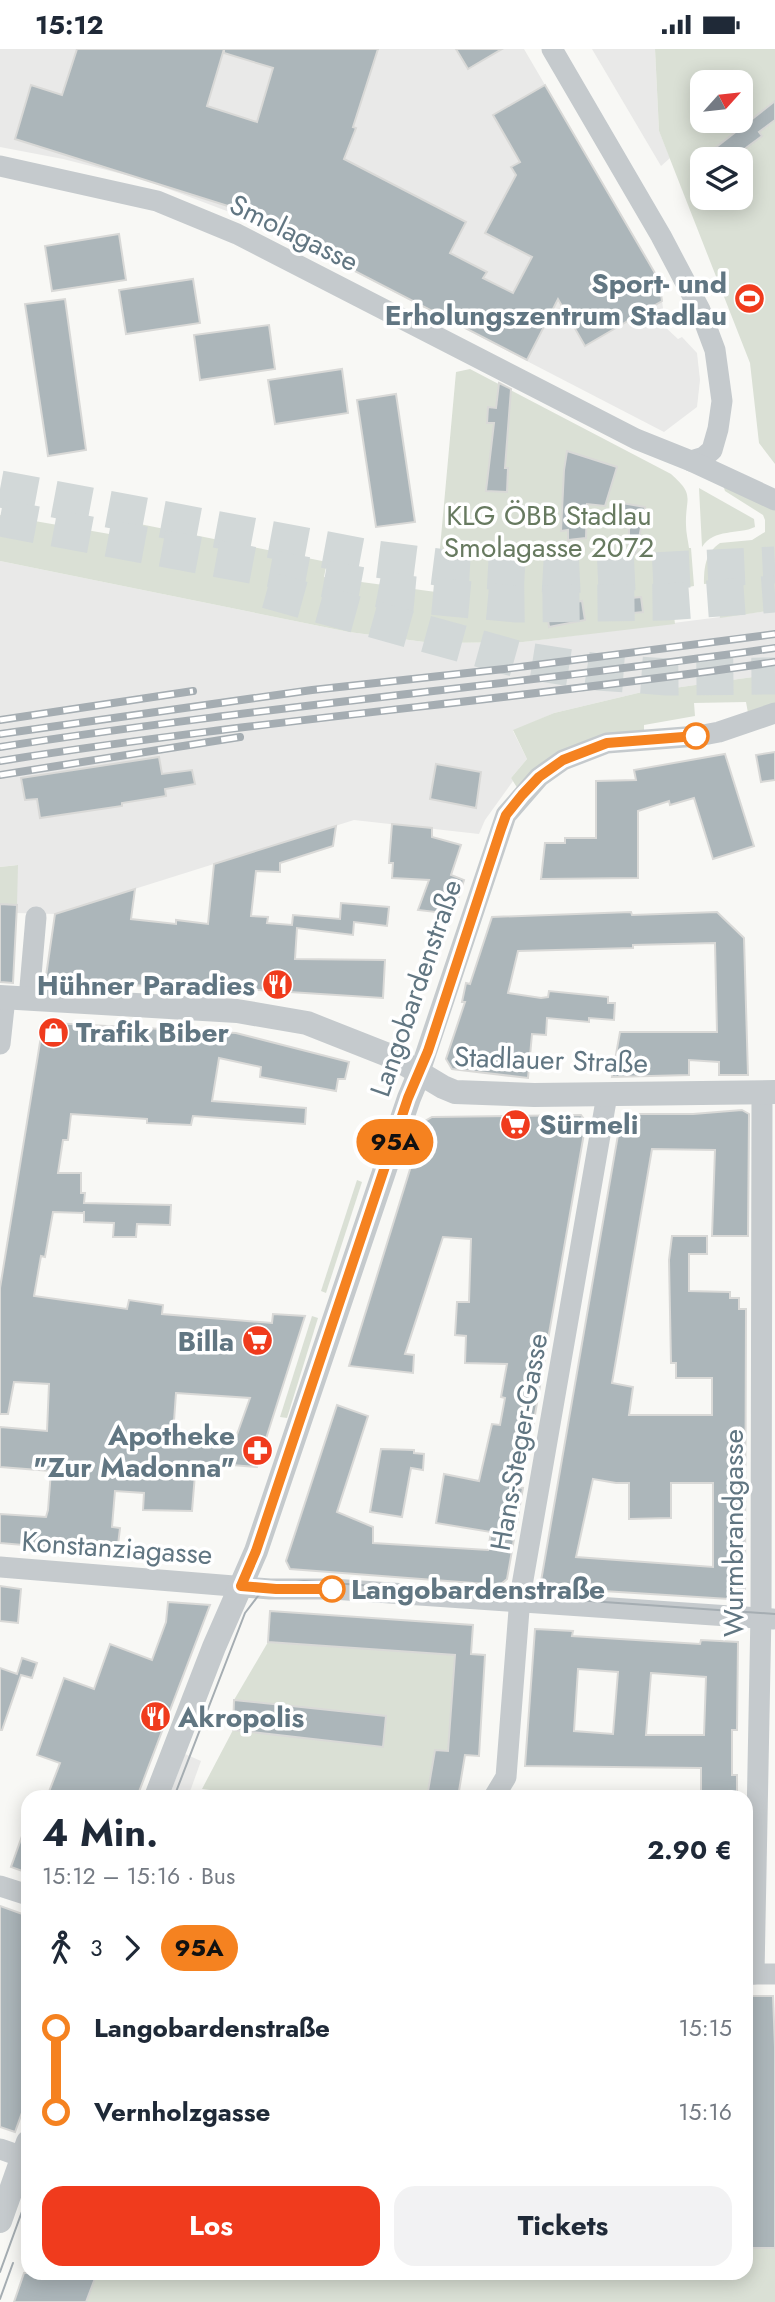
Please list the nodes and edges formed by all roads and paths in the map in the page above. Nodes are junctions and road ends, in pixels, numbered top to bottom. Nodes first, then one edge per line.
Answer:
1 (552, 49) edge
2 (0, 166) edge
3 (691, 461) junction
4 (775, 500) edge
5 (775, 713) edge
6 (36, 917) dead end
7 (11, 998) edge
8 (0, 1044) edge
9 (419, 1074) junction
10 (769, 1092) edge
11 (607, 1095) junction
12 (0, 1567) edge
13 (241, 1586) junction
14 (519, 1602) junction
15 (768, 1618) edge
16 (159, 1790) edge
17 (498, 1790) edge
18 (0, 1886) edge
19 (21, 1893) edge
20 (758, 1974) edge
21 (17, 2149) edge
22 (0, 2221) edge

1 - 3 street
2 - 3 street, Smolagasse
3 - 4 street, Smolagasse
5 - 9 street, Langobardenstraße
6 - 7 street
7 - 8 street
7 - 9 street, Stadlauer Straße
9 - 11 street, Stadlauer Straße
9 - 13 street, Langobardenstraße
10 - 11 street, Stadlauer Straße
10 - 15 street, Wurmbrandgasse
11 - 14 street, Hans-Steger-Gasse
12 - 13 street, Konstanziagasse
13 - 14 street, Konstanziagasse
13 - 16 street, Langobardenstraße
14 - 15 street, Konstanziagasse
14 - 17 street, Hans-Steger-Gasse
15 - 20 street, Wurmbrandgasse
18 - 19 street
21 - 22 street

